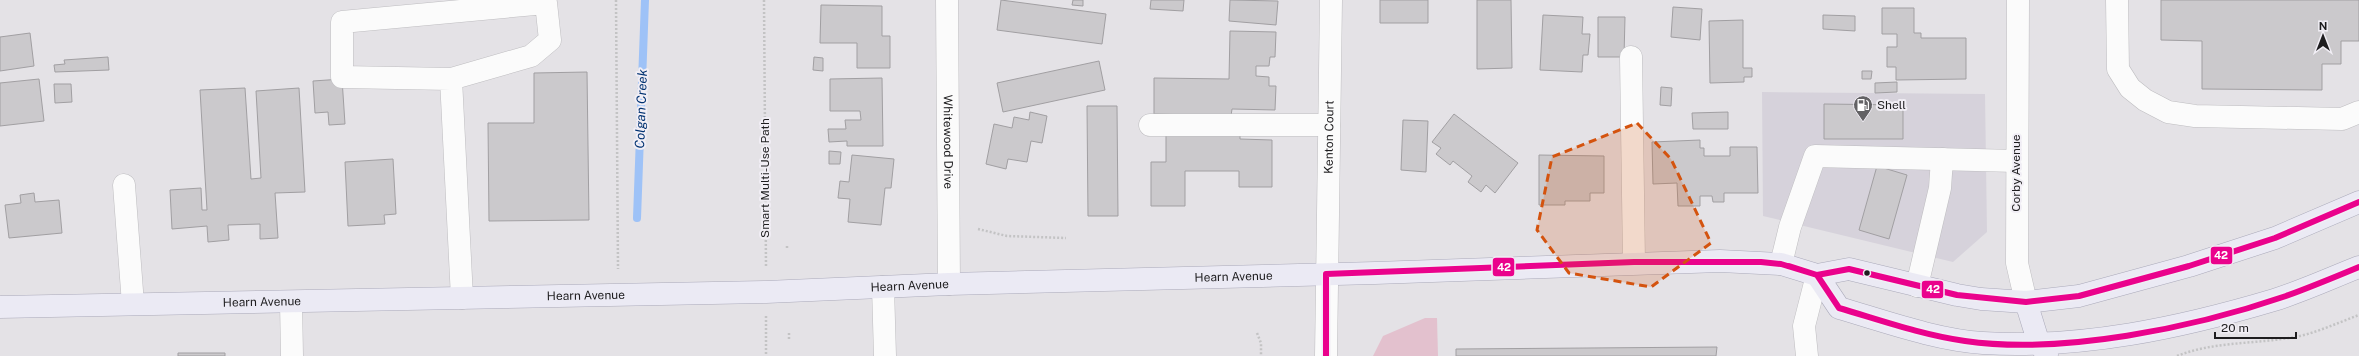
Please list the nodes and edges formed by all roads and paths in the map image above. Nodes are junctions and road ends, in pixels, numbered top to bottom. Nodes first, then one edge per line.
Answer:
1 (616, 0) edge
2 (764, 0) edge
3 (947, 0) edge
4 (1330, 0) edge
5 (2018, 0) edge
6 (2116, 0) edge
7 (1631, 57) dead end
8 (451, 79) junction
9 (2359, 112) edge
10 (1329, 124) junction
11 (1150, 125) dead end
12 (1942, 159) junction
13 (2016, 160) junction
14 (124, 185) dead end
15 (2359, 202) edge
16 (978, 229) dead end
17 (1066, 238) dead end
18 (1634, 262) junction
19 (1781, 264) junction
20 (2359, 267) edge
21 (1326, 274) junction
22 (1817, 275) junction
23 (949, 284) junction
24 (1917, 286) junction
25 (883, 287) junction
26 (766, 292) junction
27 (619, 294) junction
28 (462, 298) junction
29 (291, 302) junction
30 (2026, 302) junction
31 (133, 304) junction
32 (0, 307) edge
33 (2359, 316) edge
34 (789, 333) dead end
35 (1257, 334) dead end
36 (789, 339) dead end
37 (2041, 352) edge
38 (292, 356) edge
39 (766, 356) edge
40 (885, 356) edge
41 (1261, 356) edge
42 (1326, 356) edge
43 (1807, 356) edge
44 (2176, 356) edge

1 - 27 path
2 - 26 path, Smart Multi-Use Path
3 - 23 street, Whitewood Drive
4 - 10 street, Kenton Court
5 - 13 street, Corby Avenue
6 - 9 street
7 - 18 street
8 - 8 street
8 - 28 street
10 - 11 street
10 - 21 street, Kenton Court
12 - 13 street
12 - 19 street
12 - 24 street
13 - 30 street, Corby Avenue
14 - 31 street
15 - 30 main road, Hearn Avenue
16 - 17 path
18 - 19 main road, Hearn Avenue
18 - 21 main road, Hearn Avenue
19 - 22 main road, Hearn Avenue
20 - 37 main road
21 - 23 main road, Hearn Avenue
21 - 42 street, Kenton Court
22 - 24 main road, Hearn Avenue
22 - 37 main road
22 - 43 street
23 - 25 main road, Hearn Avenue
24 - 30 main road, Hearn Avenue
25 - 26 main road, Hearn Avenue
25 - 40 street
26 - 27 main road, Hearn Avenue
26 - 39 path, Smart Multi-Use Path
27 - 28 main road, Hearn Avenue
28 - 29 main road, Hearn Avenue
29 - 31 main road, Hearn Avenue
29 - 38 street
30 - 37 main road, Corby Avenue
31 - 32 main road, Hearn Avenue
33 - 44 path
34 - 36 path
35 - 41 path

